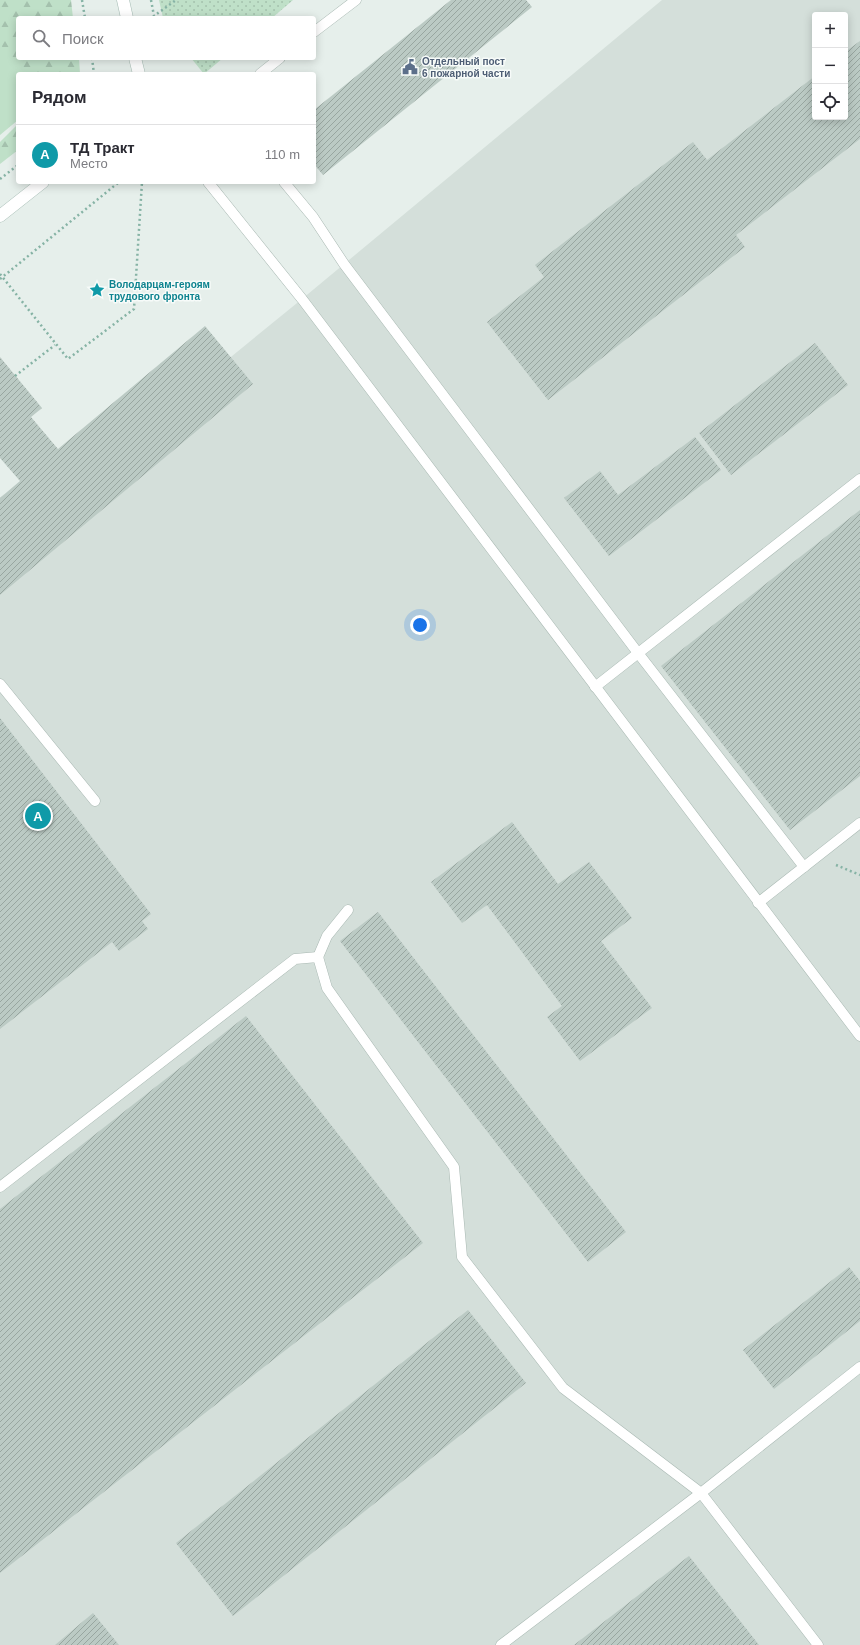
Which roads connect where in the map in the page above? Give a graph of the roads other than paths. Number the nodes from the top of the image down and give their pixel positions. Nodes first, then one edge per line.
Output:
1 (123, 0) edge
2 (356, 0) edge
3 (127, 16) edge
4 (316, 30) edge
5 (136, 60) edge
6 (278, 60) edge
7 (138, 72) edge
8 (262, 72) edge
9 (40, 184) edge
10 (210, 184) edge
11 (286, 184) edge
12 (0, 216) edge
13 (860, 479) edge
14 (638, 653) junction
15 (0, 684) edge
16 (595, 687) junction
17 (95, 801) dead end
18 (860, 823) edge
19 (804, 866) junction
20 (758, 902) junction
21 (348, 910) dead end
22 (318, 957) junction
23 (860, 1036) edge
24 (0, 1187) edge
25 (860, 1367) edge
26 (701, 1493) junction
27 (501, 1645) edge
28 (818, 1645) edge

1 - 3 street
2 - 4 lane
5 - 7 street
6 - 8 lane
9 - 12 street
10 - 16 lane
11 - 14 lane
13 - 14 lane
14 - 16 lane
14 - 19 lane
15 - 17 lane
16 - 20 lane
18 - 19 lane
19 - 20 lane
20 - 23 lane
21 - 22 lane
22 - 24 lane
22 - 26 lane
25 - 26 lane
26 - 27 lane
26 - 28 lane

